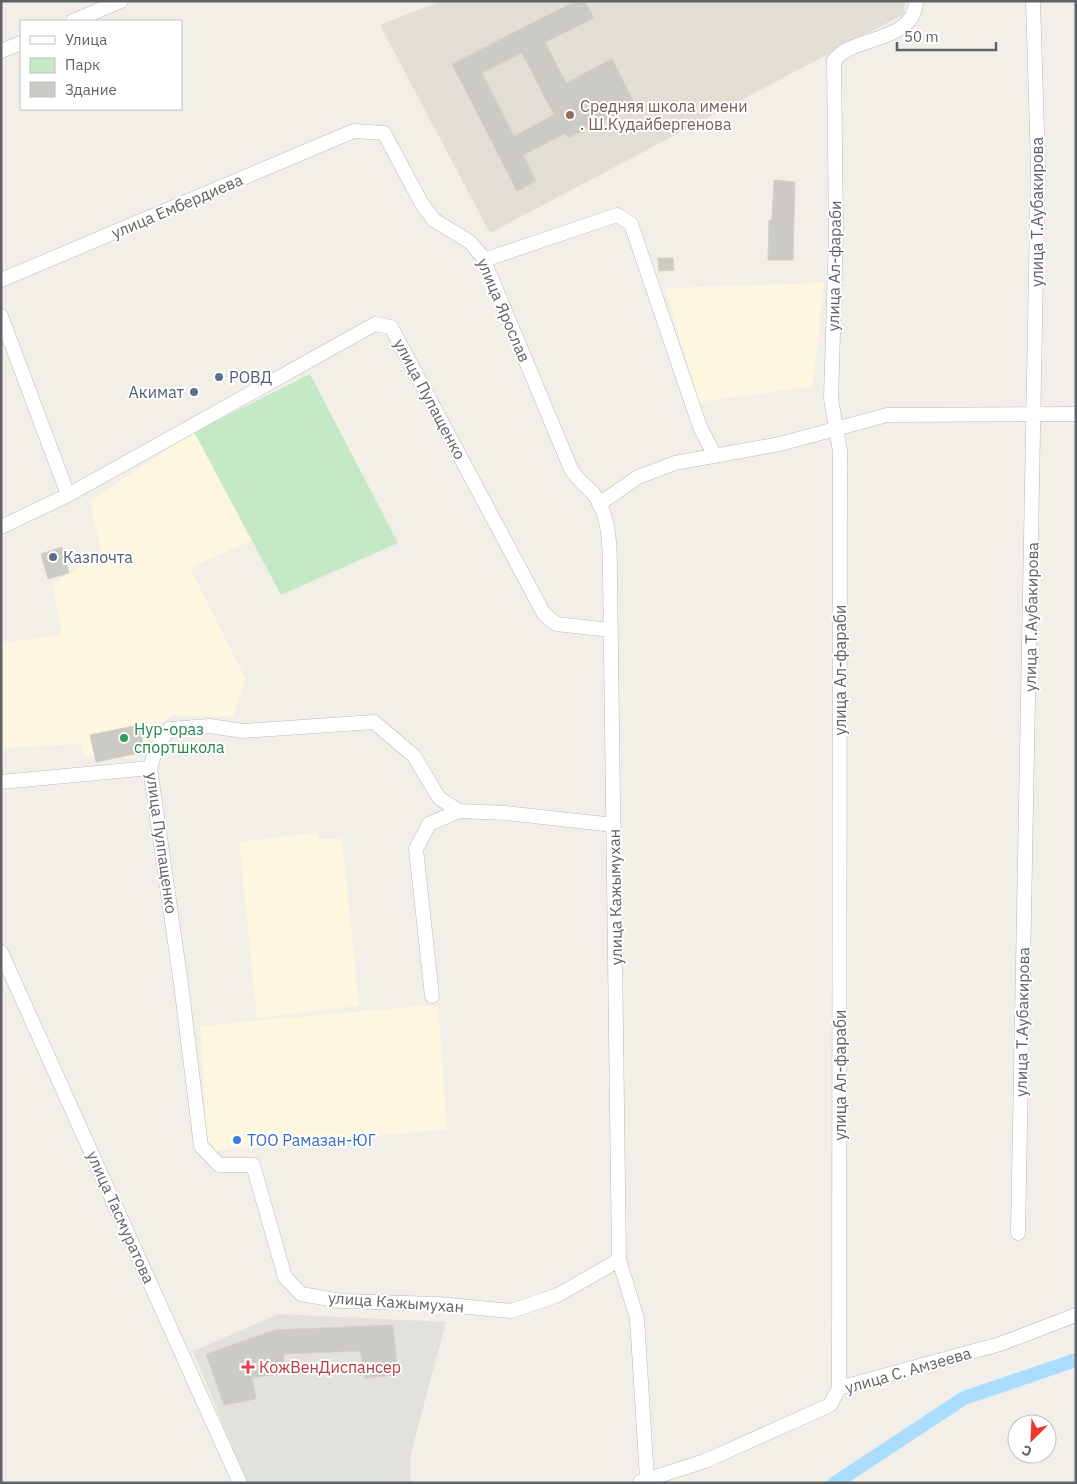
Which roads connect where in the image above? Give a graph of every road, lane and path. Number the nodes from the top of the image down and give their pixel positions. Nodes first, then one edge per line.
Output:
1 (121, 1) edge
2 (916, 1) edge
3 (1033, 1) edge
4 (75, 20) edge
5 (20, 43) edge
6 (1, 51) edge
7 (354, 131) joint
8 (484, 260) junction
9 (1, 280) edge
10 (1, 316) edge
11 (1035, 414) junction
12 (1076, 414) edge
13 (836, 430) junction
14 (715, 456) junction
15 (68, 496) junction
16 (599, 504) junction
17 (1, 527) edge
18 (607, 534) joint
19 (611, 630) junction
20 (150, 768) junction
21 (1, 782) edge
22 (459, 811) junction
23 (614, 825) junction
24 (1, 952) edge
25 (432, 996) dead end
26 (253, 1165) joint
27 (1018, 1233) dead end
28 (619, 1260) junction
29 (1076, 1315) edge
30 (840, 1388) junction
31 (643, 1481) edge
32 (240, 1483) edge

1 - 4 street
2 - 13 street, улица Ал-фараби
3 - 11 street, улица Т.Аубакирова
5 - 6 street
7 - 8 street, улица Ярослав
7 - 9 street, улица Ембердиева
8 - 14 street
8 - 16 street, улица Ярослав
10 - 15 street
11 - 12 street
11 - 13 street
11 - 27 street, улица Т.Аубакирова
13 - 14 street
13 - 30 street, улица Ал-фараби
14 - 16 street
15 - 17 street, улица Пупащенко
15 - 19 street, улица Пупащенко
16 - 18 street, улица Ярослав
18 - 19 street, улица Кажымухан
19 - 23 street, улица Кажымухан
20 - 21 street
20 - 22 street, улица Пулпащенко
20 - 26 street, улица Пулпащенко
22 - 23 street
22 - 25 street
23 - 28 street, улица Кажымухан
24 - 32 street, улица Тасмуратова
26 - 28 street, улица Кажымухан
28 - 31 street, улица Кажымухан
29 - 30 street, улица С. Амзеева
30 - 31 street, улица С. Амзеева

